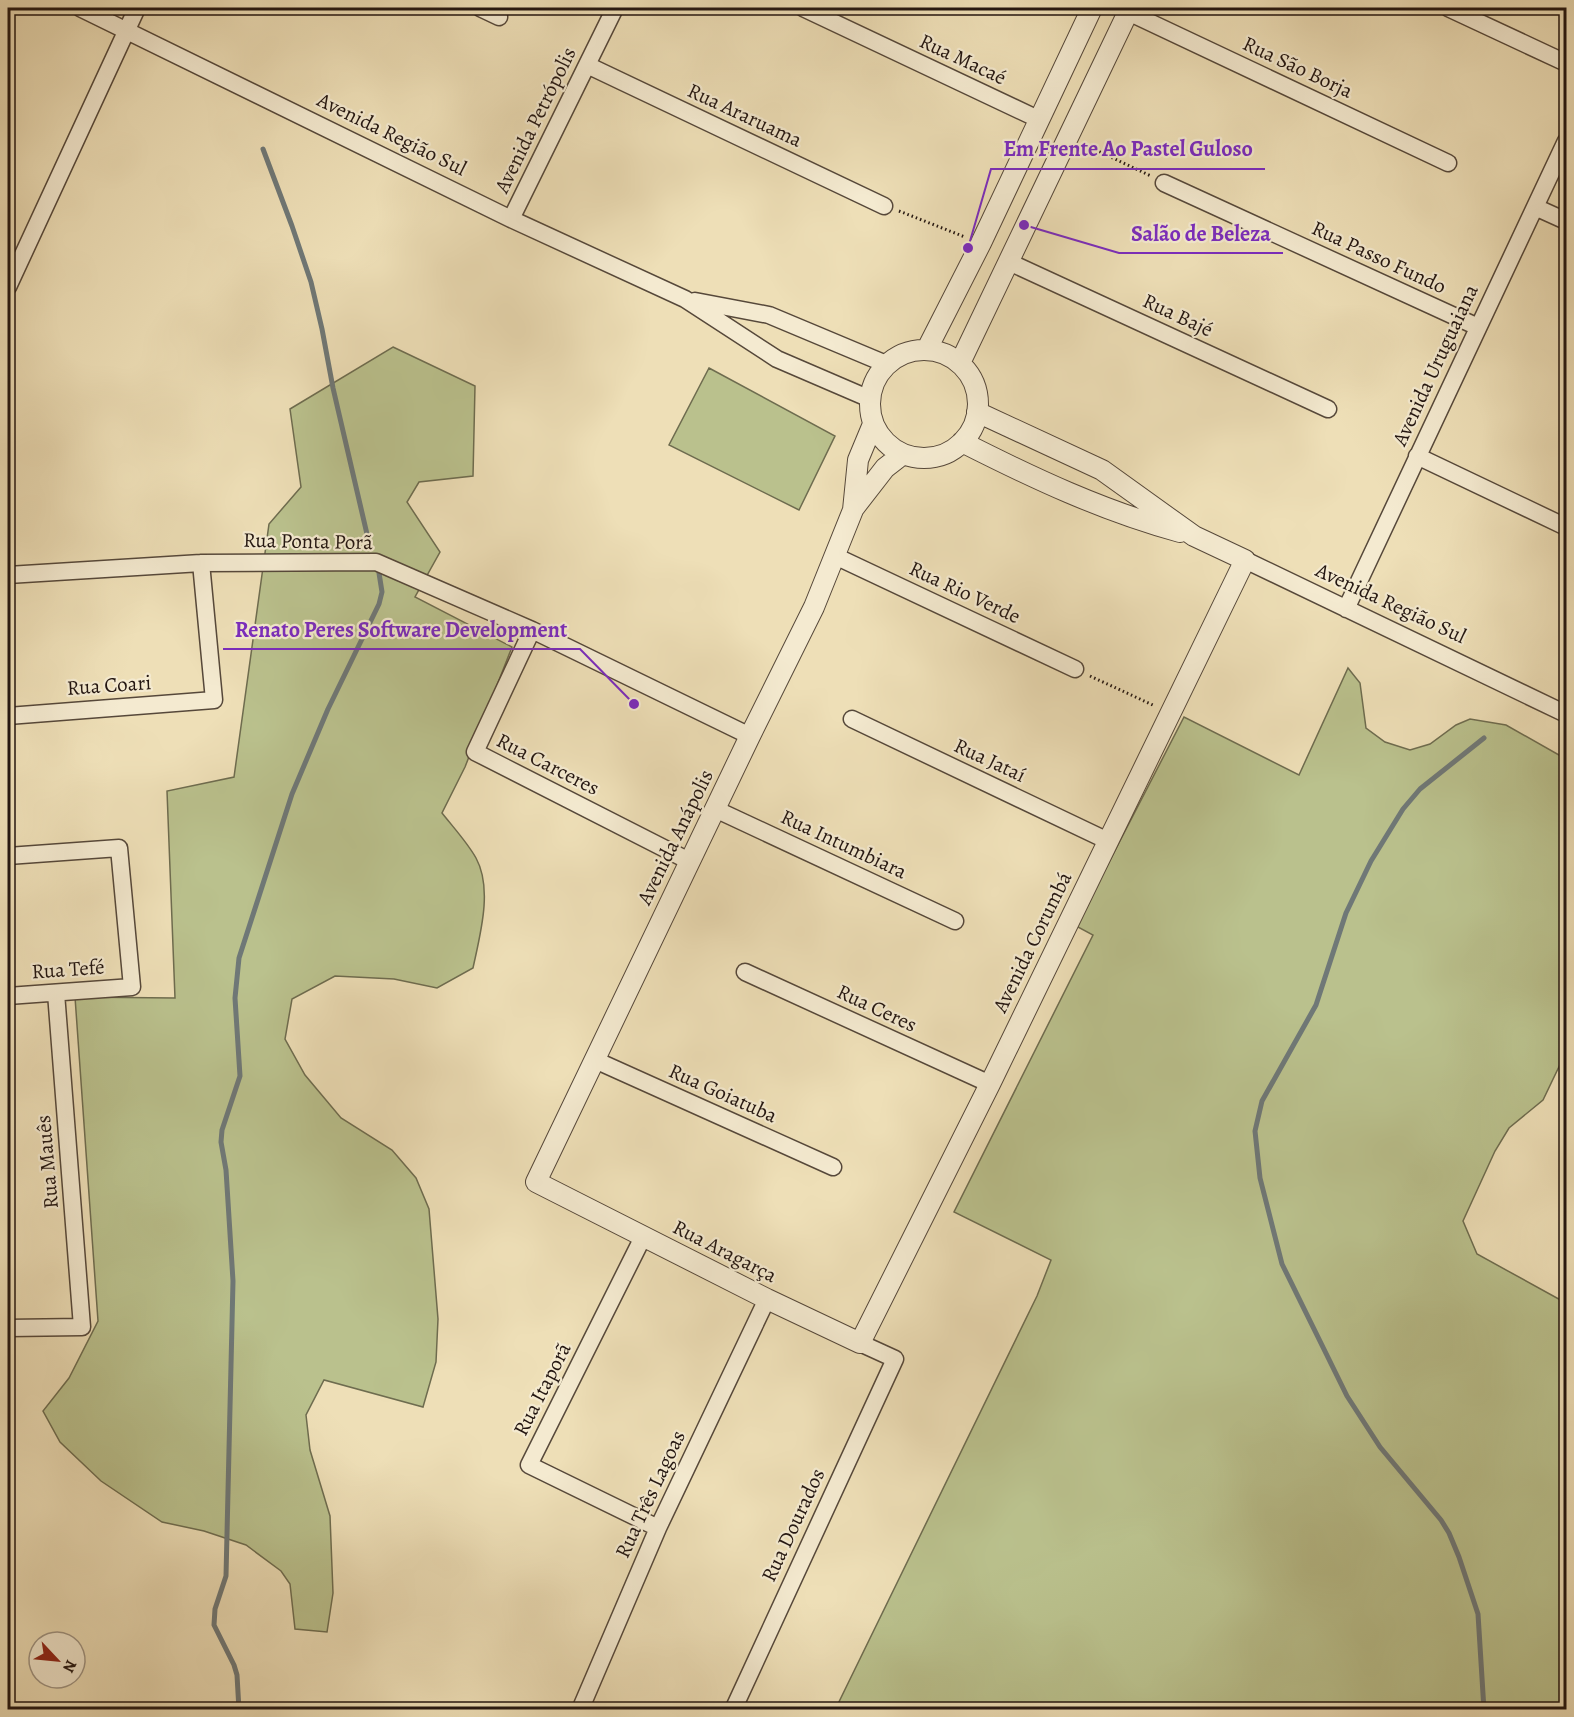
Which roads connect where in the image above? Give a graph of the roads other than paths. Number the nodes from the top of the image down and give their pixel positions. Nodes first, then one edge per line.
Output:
1 (80, 8) edge
2 (137, 8) edge
3 (480, 8) edge
4 (615, 8) edge
5 (802, 8) edge
6 (1092, 8) edge
7 (1448, 8) edge
8 (1129, 10) edge
9 (499, 16) dead end
10 (127, 29) junction
11 (1566, 63) edge
12 (587, 65) junction
13 (1038, 119) junction
14 (1566, 141) edge
15 (1448, 163) dead end
16 (1164, 183) road end
17 (884, 206) road end
18 (1535, 207) junction
19 (511, 219) junction
20 (1566, 221) edge
21 (1009, 262) junction
22 (8, 287) edge
23 (685, 299) junction
24 (1478, 327) junction
25 (927, 349) junction
26 (960, 363) junction
27 (886, 364) junction
28 (870, 399) junction
29 (1328, 409) dead end
30 (977, 412) junction
31 (873, 424) junction
32 (962, 442) junction
33 (903, 454) junction
34 (1417, 456) junction
35 (852, 510) junction
36 (1566, 527) edge
37 (1194, 536) junction
38 (835, 556) junction
39 (1245, 560) junction
40 (201, 563) junction
41 (8, 575) edge
42 (1346, 609) junction
43 (532, 630) junction
44 (1075, 669) road end
45 (1566, 714) edge
46 (8, 716) edge
47 (852, 719) dead end
48 (750, 736) junction
49 (715, 809) junction
50 (1108, 841) junction
51 (8, 856) edge
52 (689, 861) junction
53 (955, 921) dead end
54 (745, 972) dead end
55 (56, 993) junction
56 (8, 996) edge
57 (595, 1060) junction
58 (990, 1084) junction
59 (833, 1167) dead end
60 (536, 1182) joint
61 (643, 1237) junction
62 (767, 1299) junction
63 (8, 1328) edge
64 (860, 1343) junction
65 (895, 1359) joint
66 (658, 1528) junction
67 (580, 1710) edge
68 (733, 1710) edge

1 - 10 street, Avenida Região Sul
2 - 10 street
3 - 9 street
4 - 12 street, Avenida Petrópolis
5 - 13 street, Rua Macaé
6 - 13 street
7 - 11 street
8 - 15 street, Rua São Borja
8 - 21 street
10 - 19 street, Avenida Região Sul
10 - 22 street
12 - 17 street, Rua Araruama
12 - 19 street, Avenida Petrópolis
13 - 25 street
14 - 18 street, Avenida Uruguaiana
16 - 24 street, Rua Passo Fundo
18 - 20 street
18 - 24 street, Avenida Uruguaiana
19 - 23 street, Avenida Região Sul
21 - 26 street
21 - 29 street, Rua Bajé
23 - 27 street, Avenida Região Sul
23 - 28 street, Avenida Região Sul
24 - 34 street, Avenida Uruguaiana
25 - 26 street
25 - 27 street
26 - 30 street
27 - 28 street
28 - 31 street
30 - 32 street
30 - 37 street, Avenida Região Sul
31 - 33 street
31 - 35 street, Avenida Anápolis
32 - 33 street
32 - 37 street, Avenida Região Sul
33 - 35 street, Avenida Anápolis
34 - 36 street
34 - 42 street, Avenida Uruguaiana
35 - 38 street, Avenida Anápolis
37 - 39 street, Avenida Região Sul
38 - 44 street, Rua Rio Verde
38 - 48 street, Avenida Anápolis
39 - 42 street, Avenida Região Sul
39 - 50 street, Avenida Corumbá
40 - 41 street, Rua Ponta Porã
40 - 43 street, Rua Ponta Porã
40 - 46 street, Rua Coari
42 - 45 street, Avenida Região Sul
43 - 48 street, Rua Ponta Porã
43 - 52 street, Rua Carceres
47 - 50 street, Rua Jataí
48 - 49 street, Avenida Anápolis
49 - 52 street, Avenida Anápolis
49 - 53 street, Rua Intumbiara
50 - 58 street, Avenida Corumbá
51 - 55 street, Rua Tefé
52 - 57 street, Avenida Anápolis
54 - 58 street, Rua Ceres
55 - 56 street, Rua Tefé
55 - 63 street, Rua Mauês
57 - 59 street, Rua Goiatuba
57 - 60 street, Avenida Anápolis
58 - 64 street, Avenida Corumbá
60 - 61 street, Rua Aragarça
61 - 62 street, Rua Aragarça
61 - 66 street, Rua Itaporã
62 - 64 street, Rua Aragarça
62 - 66 street, Rua Três Lagoas
64 - 65 street, Rua Aragarça
65 - 68 street, Rua Dourados
66 - 67 street, Rua Três Lagoas

